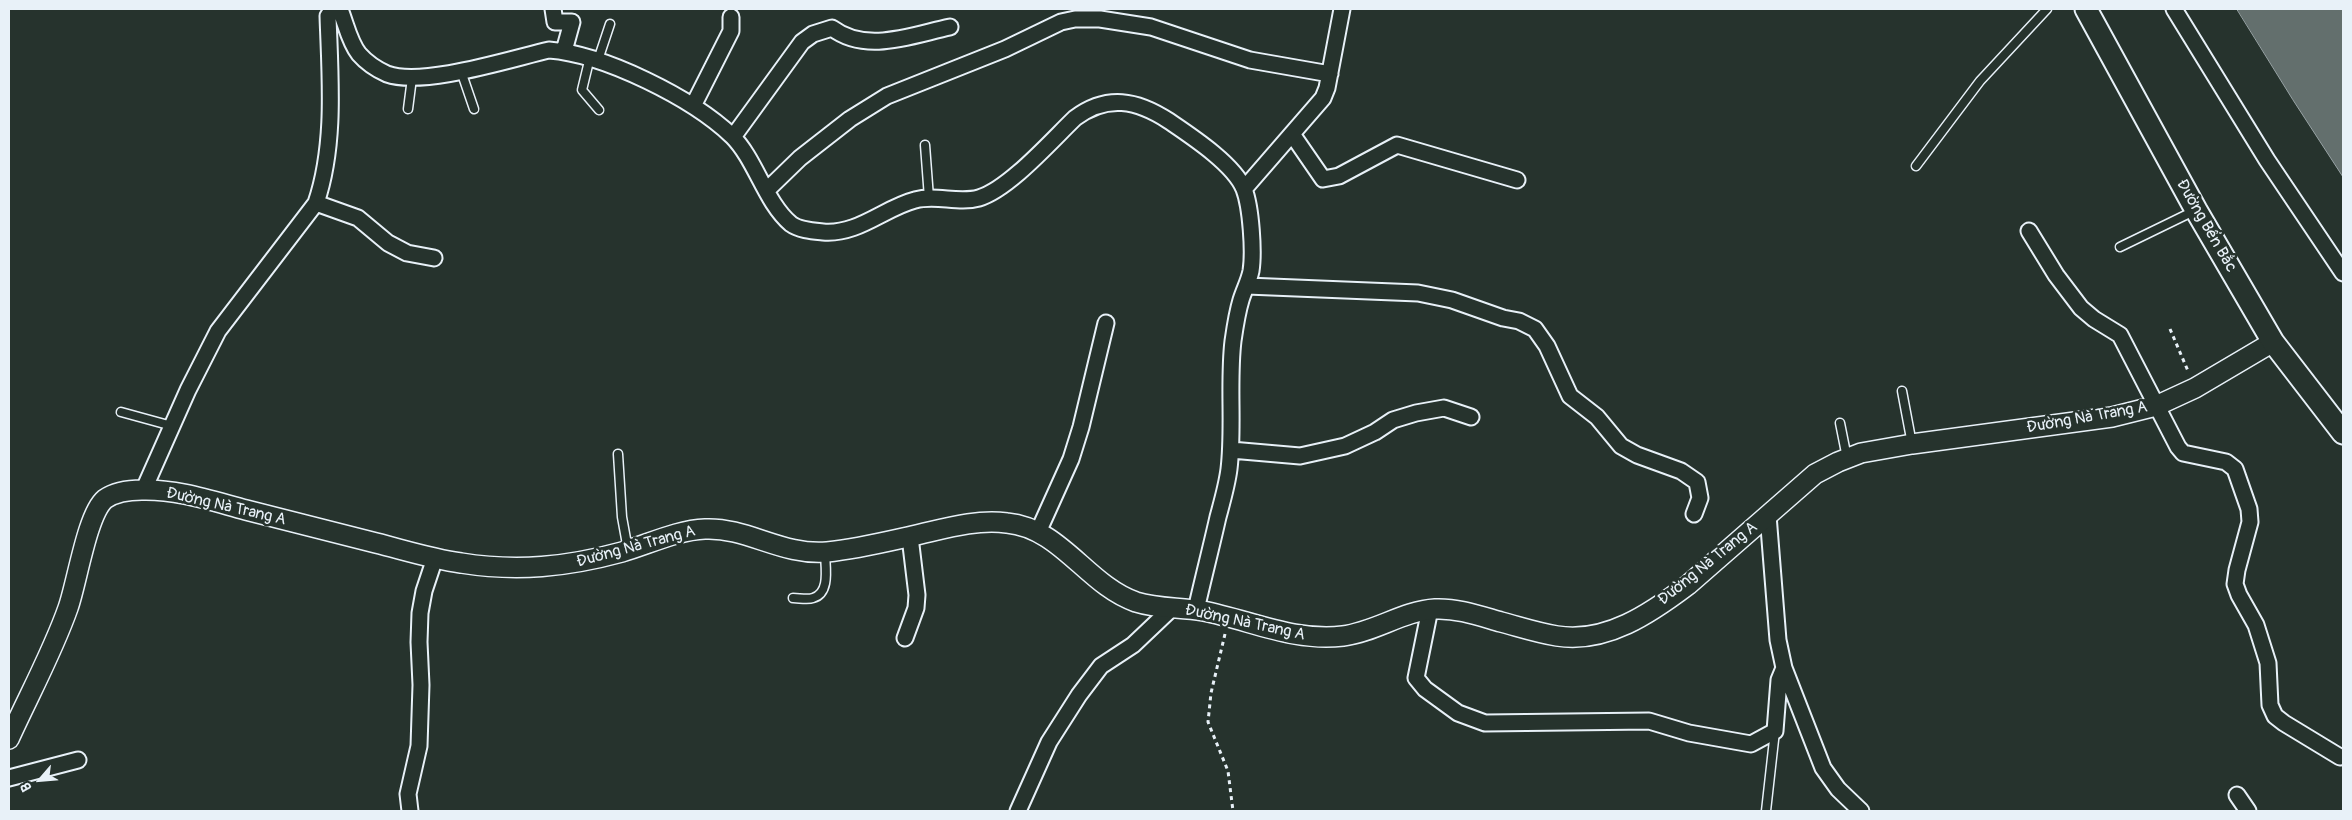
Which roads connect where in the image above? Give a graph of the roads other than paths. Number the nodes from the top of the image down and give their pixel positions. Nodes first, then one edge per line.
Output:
1 (553, 9) edge
2 (1342, 9) edge
3 (2048, 9) edge
4 (2086, 9) edge
5 (2174, 9) edge
6 (1073, 14) edge
7 (731, 18) dead end
8 (610, 24) dead end
9 (950, 27) dead end
10 (564, 51) junction
11 (594, 58) junction
12 (461, 71) junction
13 (1330, 74) junction
14 (412, 78) junction
15 (693, 106) junction
16 (408, 109) dead end
17 (474, 109) dead end
18 (599, 110) dead end
19 (1292, 134) junction
20 (733, 137) junction
21 (925, 145) dead end
22 (1916, 166) dead end
23 (1517, 180) dead end
24 (1244, 189) junction
25 (767, 190) junction
26 (929, 198) junction
27 (316, 203) junction
28 (2196, 210) junction
29 (2029, 231) dead end
30 (2120, 247) dead end
31 (434, 258) dead end
32 (2343, 273) edge
33 (1247, 286) junction
34 (1106, 324) dead end
35 (2274, 342) junction
36 (1902, 391) dead end
37 (2156, 406) junction
38 (121, 412) dead end
39 (1471, 417) dead end
40 (1840, 423) dead end
41 (172, 426) junction
42 (2343, 433) edge
43 (1912, 444) junction
44 (1231, 450) junction
45 (618, 454) dead end
46 (1847, 458) junction
47 (144, 489) junction
48 (1694, 514) dead end
49 (1768, 515) junction
50 (1038, 530) junction
51 (910, 537) junction
52 (628, 550) junction
53 (825, 552) junction
54 (435, 558) junction
55 (794, 598) dead end
56 (1172, 608) junction
57 (1430, 609) junction
58 (1196, 610) junction
59 (905, 638) dead end
60 (1784, 668) junction
61 (1775, 731) junction
62 (9, 739) edge
63 (2340, 758) dead end
64 (78, 760) dead end
65 (9, 778) edge
66 (2237, 796) dead end
67 (410, 811) edge
68 (1018, 811) edge
69 (1766, 811) edge
70 (1861, 811) edge
71 (2248, 811) edge

1 - 10 street
2 - 13 street
3 - 22 lane
4 - 28 main road, Đường Bến Bắc
5 - 32 street
6 - 13 street
6 - 25 street
7 - 15 street
8 - 11 lane
9 - 20 street
10 - 11 street
10 - 12 street
11 - 15 street
11 - 18 lane
12 - 14 street
12 - 17 lane
13 - 19 street
14 - 16 lane
14 - 27 street
15 - 20 street
19 - 23 street
19 - 24 street
20 - 25 street
21 - 26 lane
24 - 26 street
24 - 33 street
25 - 26 street
27 - 31 street
27 - 41 street
28 - 30 lane
28 - 35 main road, Đường Bến Bắc
29 - 37 street
33 - 44 street
33 - 48 street
34 - 50 street
35 - 37 street, Đường Nà Trang A
35 - 42 main road, Đường Bến Bắc
36 - 43 lane
37 - 43 street, Đường Nà Trang A
37 - 63 street
38 - 41 lane
39 - 44 street
40 - 46 lane
41 - 47 street
43 - 46 street, Đường Nà Trang A
44 - 58 street
45 - 52 lane
46 - 49 street, Đường Nà Trang A
47 - 54 street, Đường Nà Trang A
47 - 62 street, Đường Nà Trang A
49 - 57 street, Đường Nà Trang A
49 - 60 street
50 - 51 street, Đường Nà Trang A
50 - 56 street, Đường Nà Trang A
51 - 53 street, Đường Nà Trang A
51 - 59 street
52 - 53 street, Đường Nà Trang A
52 - 54 street, Đường Nà Trang A
53 - 55 lane
54 - 67 street
56 - 58 street, Đường Nà Trang A
56 - 68 street
57 - 58 street, Đường Nà Trang A
57 - 61 street
60 - 61 street
60 - 70 street
61 - 69 lane
64 - 65 street
66 - 71 street

